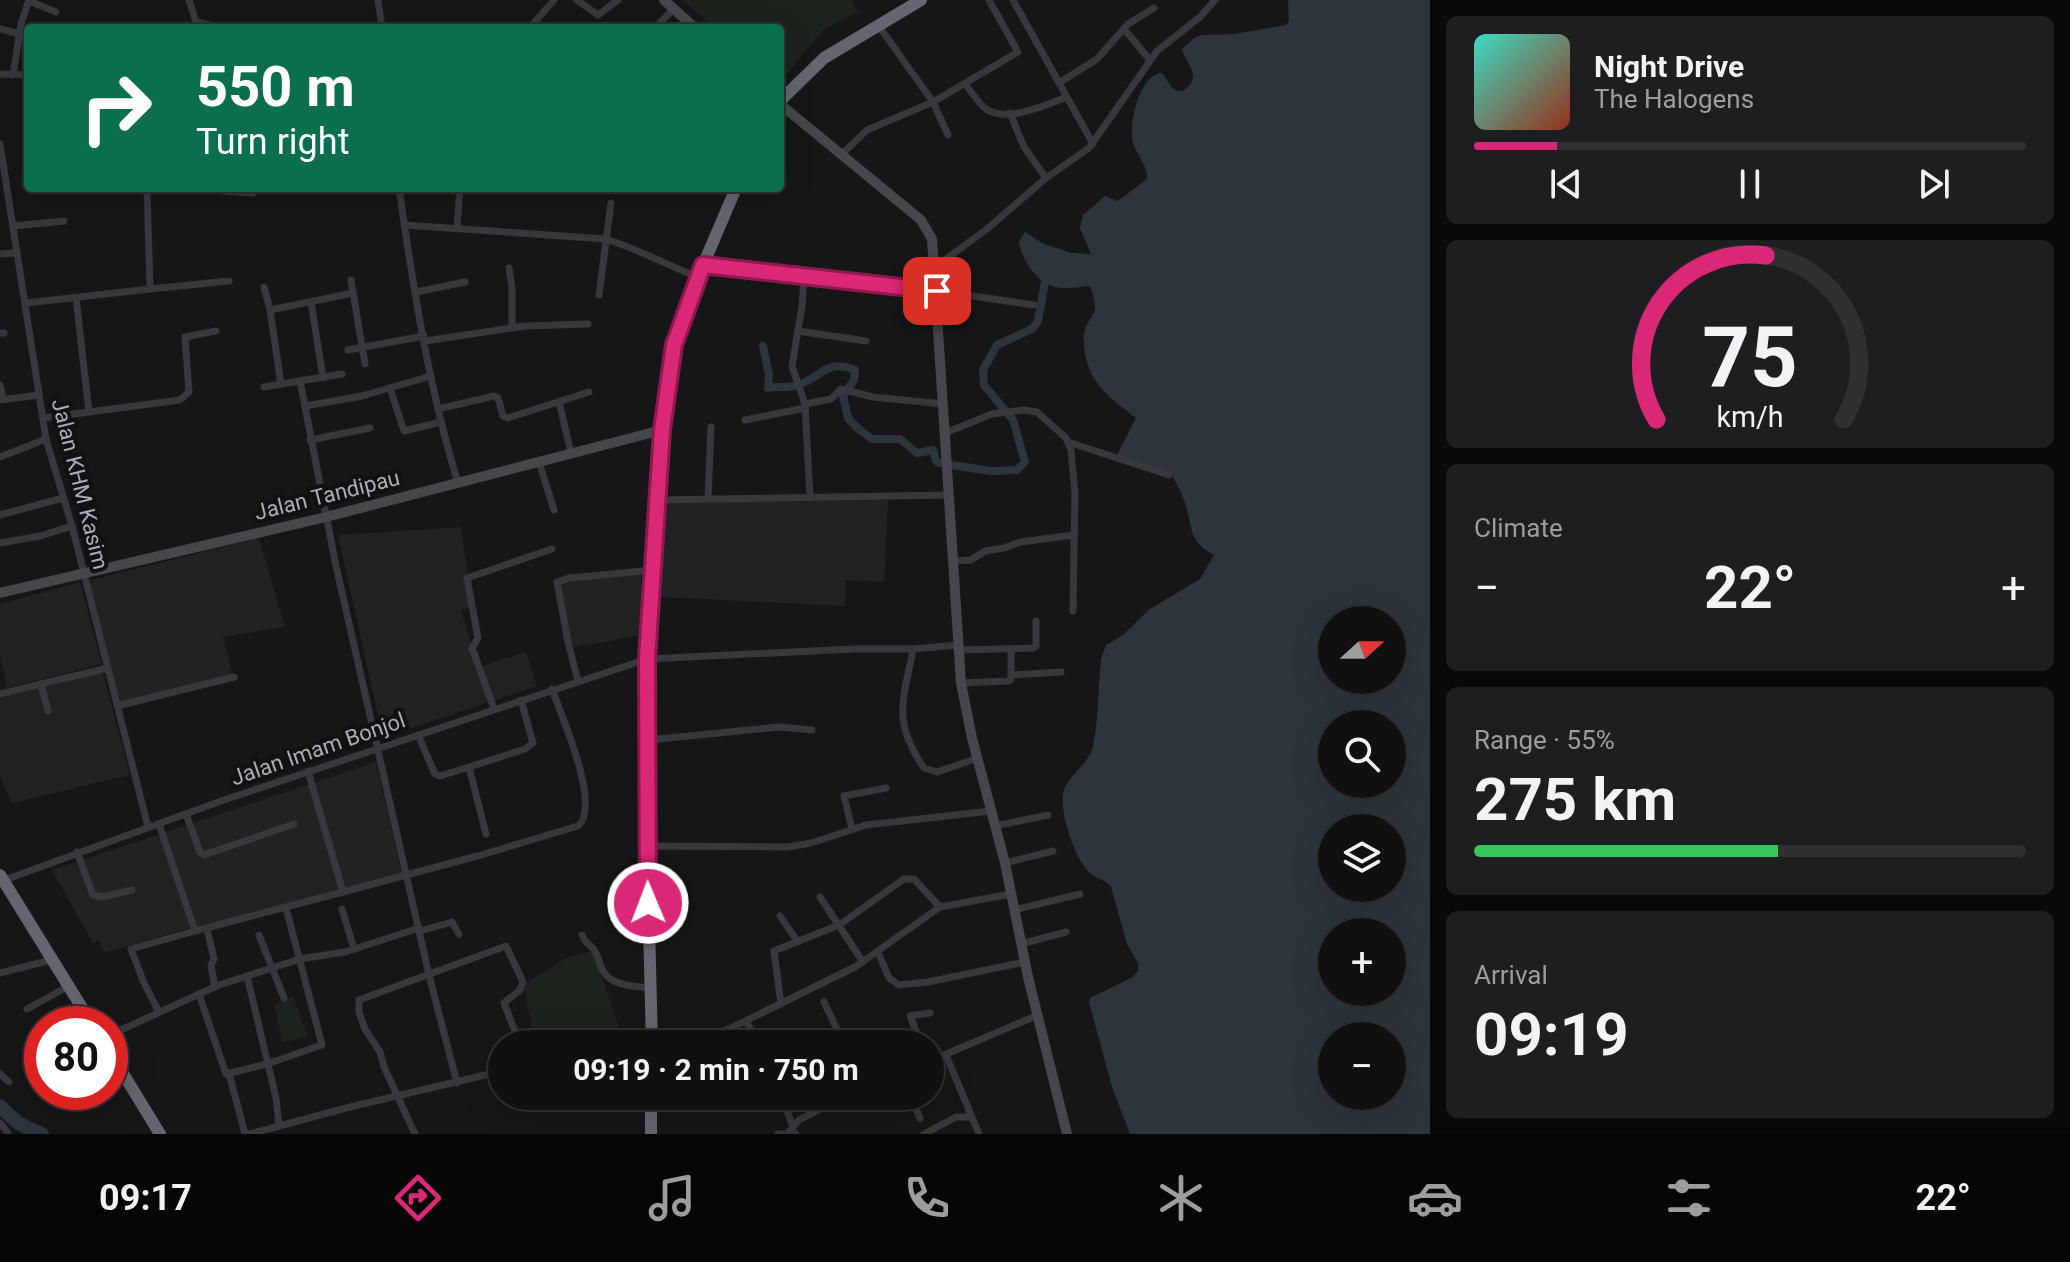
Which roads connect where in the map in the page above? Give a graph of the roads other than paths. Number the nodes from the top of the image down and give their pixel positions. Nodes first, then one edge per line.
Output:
1 (189, 0) edge
2 (378, 0) edge
3 (554, 0) edge
4 (577, 0) edge
5 (618, 0) edge
6 (664, 0) edge
7 (921, 0) edge
8 (989, 0) edge
9 (1013, 0) edge
10 (1215, 0) edge
11 (29, 1) edge
12 (1154, 8) dead end
13 (674, 9) junction
14 (56, 12) dead end
15 (534, 23) dead end
16 (205, 24) edge
17 (381, 24) edge
18 (658, 24) edge
19 (691, 24) edge
20 (878, 25) junction
21 (0, 29) edge
22 (1124, 29) junction
23 (20, 34) junction
24 (1150, 60) junction
25 (0, 74) edge
26 (13, 75) junction
27 (24, 75) edge
28 (1059, 83) junction
29 (965, 84) junction
30 (1067, 97) junction
31 (784, 98) edge
32 (933, 102) junction
33 (784, 105) edge
34 (1010, 113) junction
35 (948, 135) dead end
36 (0, 144) edge
37 (1093, 144) junction
38 (842, 154) junction
39 (1046, 178) junction
40 (147, 192) edge
41 (238, 192) edge
42 (400, 192) edge
43 (460, 192) edge
44 (734, 192) edge
45 (253, 193) dead end
46 (611, 203) dead end
47 (64, 221) dead end
48 (404, 225) junction
49 (13, 226) junction
50 (457, 228) junction
51 (606, 239) junction
52 (17, 253) junction
53 (0, 254) edge
54 (935, 267) junction
55 (509, 268) dead end
56 (701, 271) junction
57 (804, 277) junction
58 (351, 280) dead end
59 (229, 281) dead end
60 (465, 282) dead end
61 (264, 287) dead end
62 (150, 289) junction
63 (937, 291) junction
64 (416, 292) junction
65 (353, 293) junction
66 (599, 295) dead end
67 (76, 298) junction
68 (311, 302) junction
69 (26, 303) junction
70 (1034, 305) dead end
71 (270, 310) junction
72 (588, 324) dead end
73 (512, 328) junction
74 (216, 331) dead end
75 (798, 331) junction
76 (424, 338) junction
77 (866, 341) dead end
78 (362, 347) junction
79 (348, 350) dead end
80 (365, 364) dead end
81 (342, 374) dead end
82 (431, 376) junction
83 (323, 378) junction
84 (300, 381) junction
85 (281, 384) junction
86 (0, 385) edge
87 (264, 387) dead end
88 (390, 388) junction
89 (589, 392) dead end
90 (39, 395) junction
91 (1, 400) edge
92 (559, 402) junction
93 (943, 404) junction
94 (305, 406) junction
95 (805, 406) junction
96 (438, 409) junction
97 (89, 412) junction
98 (43, 418) junction
99 (745, 420) dead end
100 (441, 422) junction
101 (711, 427) dead end
102 (370, 428) dead end
103 (662, 430) junction
104 (945, 433) junction
105 (46, 439) junction
106 (310, 440) junction
107 (1068, 442) junction
108 (571, 453) junction
109 (0, 457) edge
110 (539, 462) junction
111 (1169, 475) dead end
112 (458, 483) junction
113 (949, 495) junction
114 (63, 498) junction
115 (810, 498) junction
116 (708, 499) junction
117 (656, 500) junction
118 (554, 510) dead end
119 (0, 515) edge
120 (326, 517) junction
121 (72, 526) junction
122 (1074, 535) junction
123 (0, 543) edge
124 (552, 549) dead end
125 (953, 561) junction
126 (653, 570) junction
127 (84, 575) junction
128 (0, 593) edge
129 (1073, 611) dead end
130 (1036, 621) dead end
131 (958, 648) junction
132 (913, 649) junction
133 (1011, 650) junction
134 (647, 659) junction
135 (108, 668) junction
136 (1061, 672) dead end
137 (1011, 675) junction
138 (234, 677) dead end
139 (578, 681) junction
140 (961, 683) junction
141 (41, 684) junction
142 (552, 689) junction
143 (0, 694) edge
144 (521, 700) junction
145 (117, 706) junction
146 (494, 709) junction
147 (48, 711) dead end
148 (812, 730) dead end
149 (418, 735) junction
150 (648, 740) junction
151 (377, 748) junction
152 (978, 758) junction
153 (469, 767) junction
154 (308, 771) junction
155 (886, 788) dead end
156 (991, 811) junction
157 (186, 814) junction
158 (1048, 815) dead end
159 (159, 824) junction
160 (294, 824) dead end
161 (995, 826) junction
162 (148, 827) junction
163 (852, 829) junction
164 (486, 834) dead end
165 (647, 846) junction
166 (1053, 851) dead end
167 (77, 852) junction
168 (1005, 863) junction
169 (406, 875) junction
170 (1, 879) edge
171 (132, 890) dead end
172 (343, 892) junction
173 (1011, 894) junction
174 (1080, 894) dead end
175 (820, 897) dead end
176 (940, 907) junction
177 (286, 908) junction
178 (342, 909) dead end
179 (1014, 910) junction
180 (780, 916) dead end
181 (839, 925) junction
182 (207, 929) junction
183 (419, 930) junction
184 (195, 931) junction
185 (1066, 932) dead end
186 (459, 934) dead end
187 (259, 935) dead end
188 (582, 935) dead end
189 (798, 942) junction
190 (1021, 944) junction
191 (354, 949) junction
192 (878, 952) junction
193 (300, 959) junction
194 (51, 960) junction
195 (863, 962) junction
196 (1025, 962) junction
197 (271, 968) junction
198 (0, 973) edge
199 (429, 975) junction
200 (247, 976) junction
201 (67, 987) junction
202 (215, 987) junction
203 (650, 988) junction
204 (199, 994) junction
205 (284, 998) dead end
206 (824, 1002) dead end
207 (781, 1004) junction
208 (32, 1006) edge
209 (80, 1006) edge
210 (159, 1012) junction
211 (930, 1013) dead end
212 (1038, 1015) junction
213 (746, 1021) junction
214 (128, 1027) edge
215 (515, 1030) edge
216 (652, 1030) edge
217 (722, 1030) edge
218 (751, 1030) edge
219 (837, 1030) edge
220 (916, 1030) edge
221 (946, 1055) joint
222 (267, 1064) junction
223 (229, 1073) junction
224 (0, 1074) edge
225 (488, 1075) edge
226 (9, 1082) dead end
227 (128, 1082) edge
228 (457, 1083) junction
229 (399, 1096) junction
230 (651, 1110) edge
231 (786, 1110) edge
232 (824, 1110) edge
233 (916, 1110) edge
234 (971, 1117) junction
235 (920, 1118) dead end
236 (0, 1123) edge
237 (279, 1126) junction
238 (792, 1131) edge
239 (0, 1132) edge
240 (9, 1134) edge
241 (160, 1134) edge
242 (247, 1134) edge
243 (415, 1134) edge
244 (651, 1134) edge
245 (778, 1134) edge
246 (924, 1134) edge
247 (979, 1134) edge
248 (1067, 1134) edge

1 - 16 street
2 - 17 street
3 - 15 street
4 - 5 street
6 - 13 street
7 - 20 highway
8 - 29 street
9 - 28 street
10 - 24 street
11 - 14 street
11 - 23 street
12 - 22 street
13 - 18 street
13 - 19 street
20 - 31 highway
20 - 32 street
21 - 23 street
22 - 24 street
22 - 28 street
23 - 26 street
24 - 37 street
25 - 26 street
26 - 27 street
28 - 30 street
29 - 32 street
29 - 34 street
30 - 34 street
30 - 37 street
32 - 35 street
32 - 38 street
33 - 38 street
34 - 39 street
36 - 49 street, Jalan KHM Kasim
37 - 39 street
38 - 54 street
39 - 54 street
40 - 62 street
41 - 45 street
42 - 48 street
43 - 50 street
44 - 56 highway
46 - 51 street
47 - 49 street
48 - 50 street
48 - 64 street
49 - 52 street, Jalan KHM Kasim
50 - 51 street
51 - 56 street
51 - 66 street
52 - 53 street
52 - 69 street, Jalan KHM Kasim
54 - 63 street
55 - 73 street
56 - 57 street
56 - 103 highway
57 - 63 street
57 - 75 street
58 - 65 street
59 - 62 street
60 - 64 street
61 - 71 street
62 - 67 street
63 - 70 street
63 - 93 street
64 - 76 street
65 - 68 street
65 - 78 street
67 - 69 street
67 - 97 street
68 - 71 street
68 - 83 street
69 - 90 street, Jalan KHM Kasim
71 - 85 street
72 - 73 street
73 - 76 street
74 - 97 street
75 - 77 street
75 - 95 street
76 - 78 street
76 - 82 street
78 - 79 street
78 - 80 street
81 - 83 street
82 - 88 street
82 - 96 street
83 - 84 street
84 - 85 street
84 - 94 street
85 - 87 street
86 - 91 street
88 - 94 street
88 - 100 street
89 - 92 street
90 - 91 street
90 - 98 street, Jalan KHM Kasim
92 - 96 street
92 - 108 street
93 - 95 street
93 - 104 street
94 - 106 street
95 - 99 street
95 - 115 street
96 - 100 street
97 - 98 street
98 - 105 street, Jalan KHM Kasim
100 - 112 street
101 - 116 street
102 - 106 street
103 - 108 street, Jalan Tandipau
103 - 117 highway
104 - 107 street
104 - 113 street
105 - 109 street
105 - 114 street, Jalan KHM Kasim
106 - 120 street
107 - 111 street
107 - 122 street
108 - 110 street, Jalan Tandipau
110 - 112 street, Jalan Tandipau
110 - 118 street
112 - 120 street, Jalan Tandipau
113 - 115 street
113 - 125 street
114 - 119 street
114 - 121 street, Jalan KHM Kasim
115 - 116 street
116 - 117 street
117 - 126 highway
120 - 127 street, Jalan Tandipau
120 - 151 street
121 - 123 street
121 - 127 street, Jalan KHM Kasim
122 - 125 street
122 - 129 street
124 - 146 street
125 - 131 street
126 - 134 highway
126 - 139 street
127 - 128 street, Jalan Tandipau
127 - 135 street, Jalan KHM Kasim
130 - 133 street
131 - 132 street, Jalan Imam Bonjol
131 - 133 street, Jalan Imam Bonjol
131 - 140 street
132 - 134 street, Jalan Imam Bonjol
132 - 152 street
133 - 137 street
134 - 139 street, Jalan Imam Bonjol
134 - 150 highway
135 - 141 street
135 - 145 street, Jalan KHM Kasim
136 - 137 street
137 - 140 street
138 - 145 street
139 - 142 street, Jalan Imam Bonjol
140 - 152 street
141 - 143 street
141 - 147 street
142 - 144 street, Jalan Imam Bonjol
142 - 169 street
144 - 146 street, Jalan Imam Bonjol
144 - 153 street
145 - 162 street, Jalan KHM Kasim
146 - 149 street, Jalan Imam Bonjol
148 - 150 street
149 - 151 street, Jalan Imam Bonjol
149 - 153 street
150 - 165 highway
151 - 154 street, Jalan Imam Bonjol
151 - 169 street
152 - 156 street
153 - 164 street
154 - 157 street, Jalan Imam Bonjol
154 - 172 street
155 - 163 street
156 - 161 street
156 - 163 street
157 - 159 street, Jalan Imam Bonjol
157 - 160 street
158 - 161 street
159 - 162 street, Jalan Imam Bonjol
159 - 184 street
161 - 168 street
162 - 167 street, Jalan Imam Bonjol
163 - 165 street
165 - 203 highway
166 - 168 street
167 - 170 street, Jalan Imam Bonjol
167 - 171 street
168 - 173 street
169 - 172 street
169 - 183 street
170 - 194 highway
172 - 177 street
173 - 176 street
173 - 179 street
174 - 179 street
175 - 181 street
176 - 181 street
176 - 192 street
177 - 182 street
177 - 193 street
178 - 191 street
179 - 190 street
180 - 189 street
181 - 189 street
181 - 195 street
182 - 184 street
182 - 202 street
183 - 186 street
183 - 191 street
183 - 199 street
184 - 210 street
185 - 190 street
187 - 197 street
188 - 203 street
189 - 207 street
190 - 196 street
191 - 193 street
192 - 195 street
192 - 196 street
193 - 197 street
193 - 222 street
194 - 198 street
194 - 201 highway
195 - 207 street
196 - 212 street
197 - 200 street
197 - 205 street
199 - 215 street
199 - 228 street
199 - 229 street
200 - 202 street
200 - 222 street
201 - 208 street
201 - 209 highway
202 - 204 street
203 - 216 highway
204 - 210 street
204 - 223 street
206 - 219 street
207 - 213 street
210 - 214 street
211 - 220 street
212 - 221 street
212 - 248 street
213 - 217 street
213 - 218 street
221 - 234 street
222 - 223 street
222 - 237 street
223 - 242 street
224 - 226 street
225 - 228 street
227 - 241 highway
228 - 229 street
229 - 237 street
229 - 243 street
230 - 244 highway
231 - 238 street
232 - 238 street
233 - 235 street
234 - 246 street
234 - 247 street
236 - 240 street
237 - 242 street
238 - 245 street
239 - 240 street

